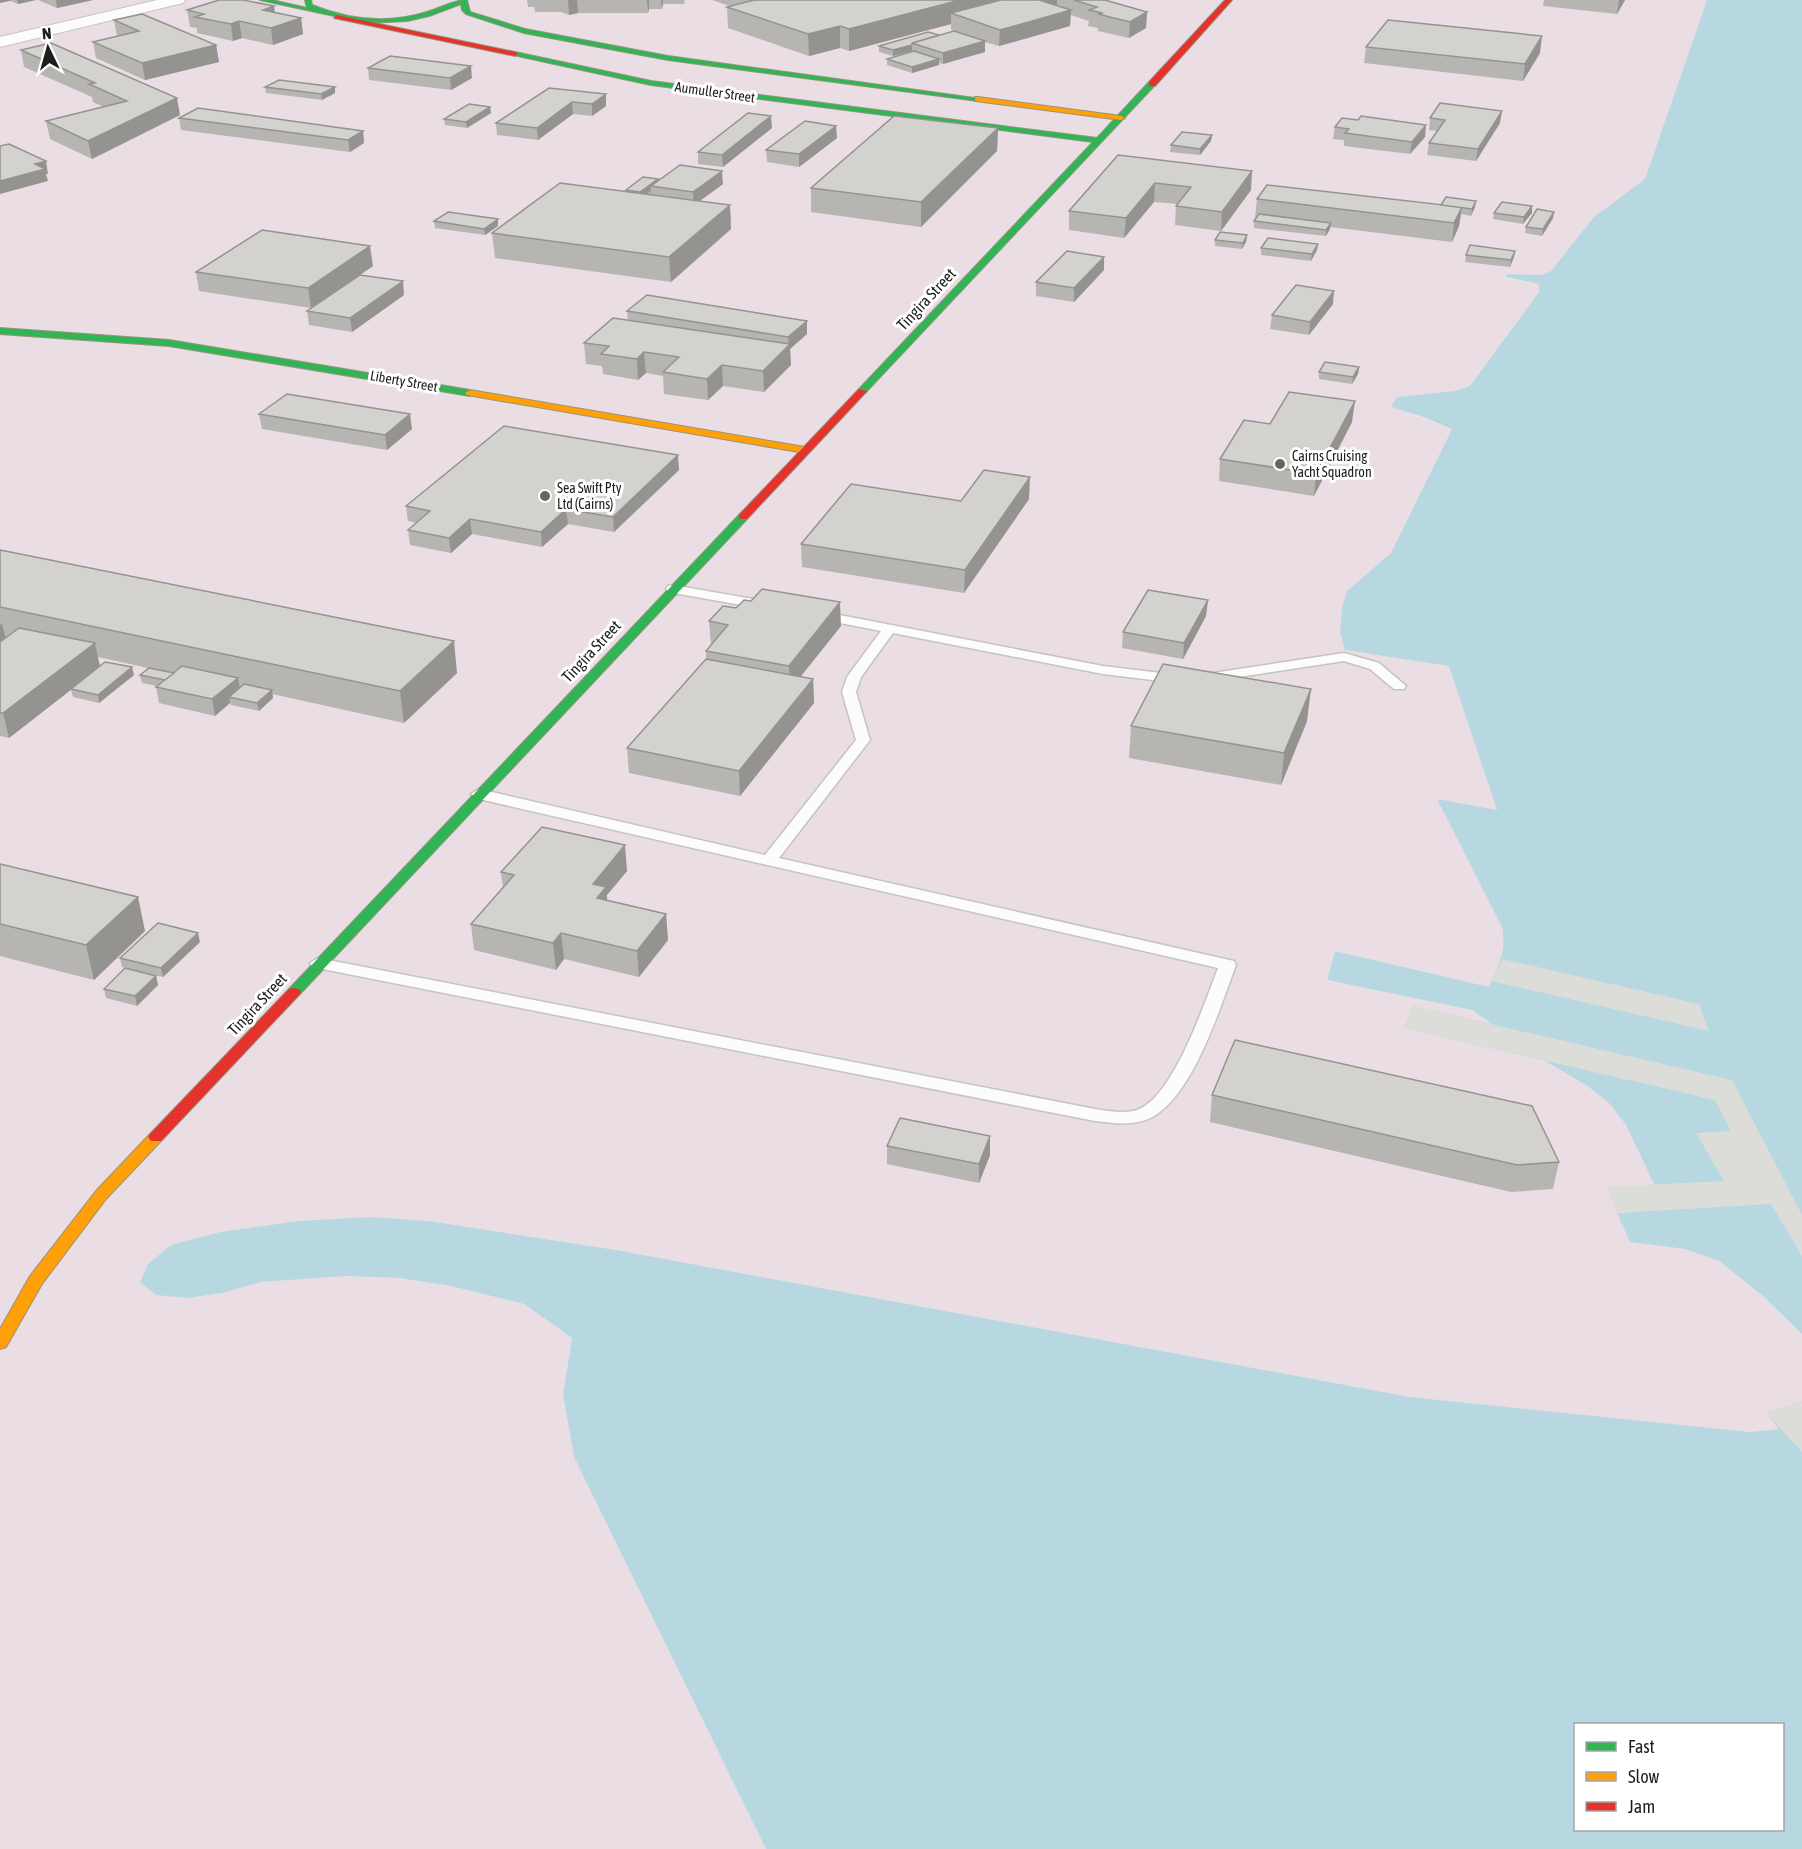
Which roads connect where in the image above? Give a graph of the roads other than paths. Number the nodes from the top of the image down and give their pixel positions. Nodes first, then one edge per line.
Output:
1 (177, 0) edge
2 (263, 0) edge
3 (308, 0) edge
4 (464, 0) edge
5 (1229, 0) edge
6 (318, 12) junction
7 (336, 17) junction
8 (0, 42) edge
9 (1121, 118) junction
10 (1098, 140) junction
11 (0, 331) edge
12 (805, 450) junction
13 (673, 589) junction
14 (776, 607) edge
15 (810, 614) edge
16 (890, 628) junction
17 (1399, 686) dead end
18 (479, 794) junction
19 (769, 860) junction
20 (318, 963) junction
21 (0, 1343) edge

1 - 8 street
2 - 6 street
3 - 6 street
4 - 7 street
4 - 9 street, Aumuller Street
5 - 9 street, Tingira Street
6 - 7 street
7 - 10 street, Aumuller Street
9 - 10 street, Tingira Street
10 - 12 street, Tingira Street
11 - 12 street, Liberty Street
12 - 13 street, Tingira Street
13 - 14 lane
13 - 18 street, Tingira Street
15 - 16 lane
16 - 17 lane
16 - 19 lane
18 - 19 lane
18 - 20 street, Tingira Street
19 - 20 lane
20 - 21 street, Tingira Street

